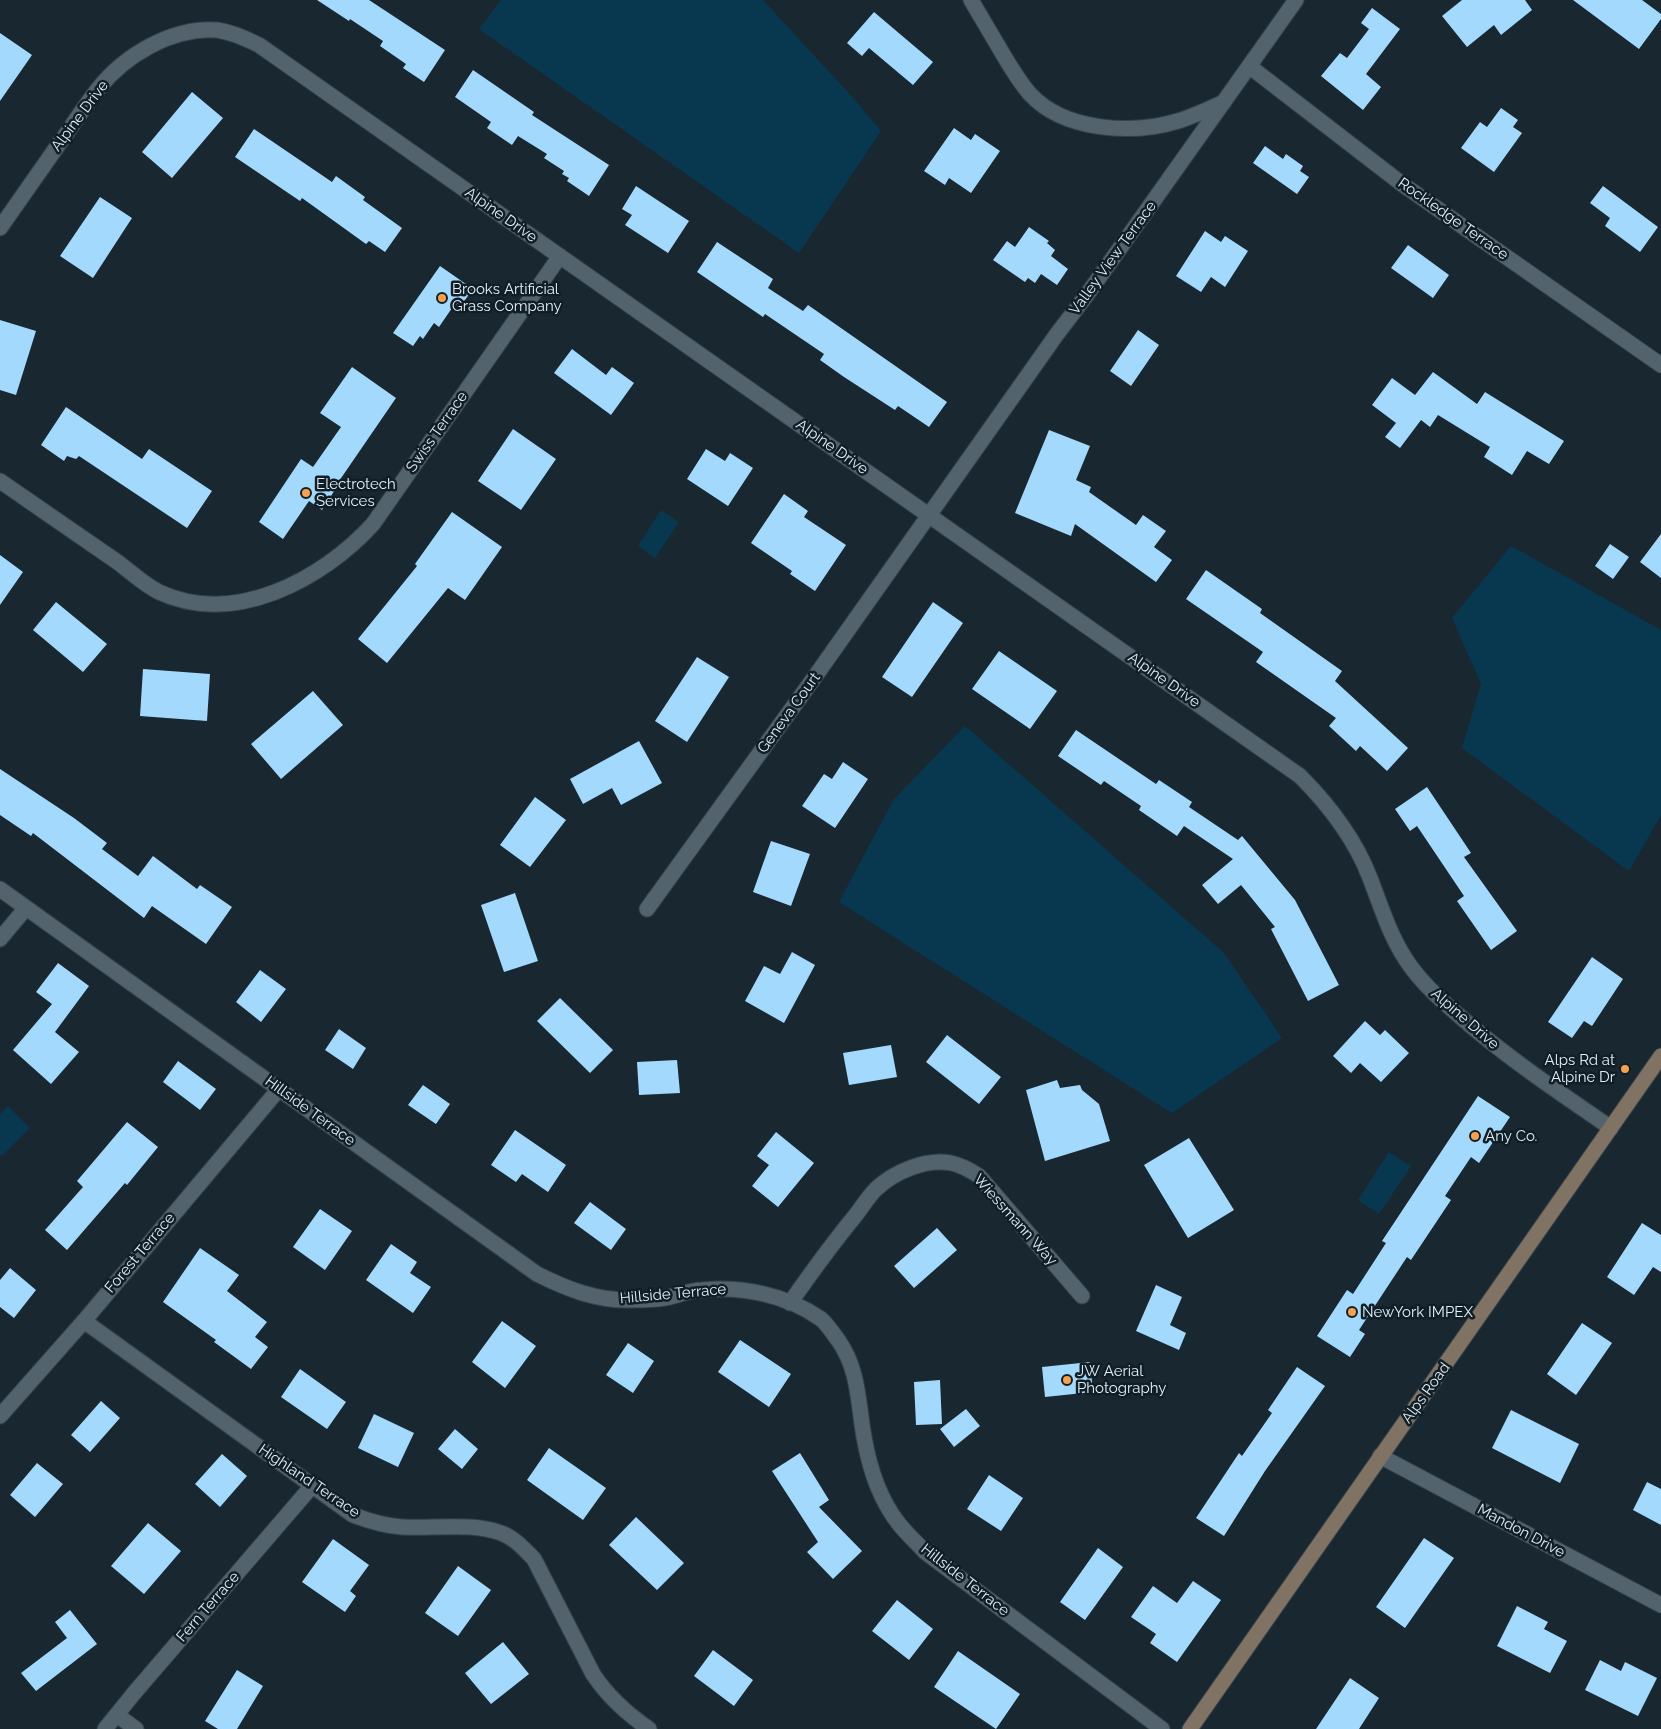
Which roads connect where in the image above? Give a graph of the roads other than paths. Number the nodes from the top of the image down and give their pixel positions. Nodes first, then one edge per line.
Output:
1 (971, 0) edge
2 (1296, 0) edge
3 (1249, 66) junction
4 (1225, 101) junction
5 (0, 228) edge
6 (560, 256) junction
7 (1661, 365) edge
8 (0, 481) edge
9 (929, 515) junction
10 (0, 889) edge
11 (26, 908) junction
12 (647, 910) dead end
13 (0, 939) edge
14 (1661, 1056) edge
15 (279, 1089) junction
16 (1611, 1128) junction
17 (1082, 1296) dead end
18 (790, 1303) junction
19 (84, 1321) junction
20 (0, 1416) edge
21 (1380, 1456) junction
22 (312, 1486) junction
23 (1661, 1605) edge
24 (117, 1715) junction
25 (106, 1729) edge
26 (136, 1729) edge
27 (648, 1729) edge
28 (1162, 1729) edge
29 (1190, 1729) edge

1 - 4 street
2 - 3 street, Valley View Terrace
3 - 4 street, Valley View Terrace
3 - 7 street, Rockledge Terrace
4 - 9 street, Valley View Terrace
5 - 6 street, Alpine Drive
6 - 8 street, Swiss Terrace
6 - 9 street, Alpine Drive
9 - 12 street, Geneva Court
9 - 16 street, Alpine Drive
10 - 11 street, Hillside Terrace
11 - 13 street
11 - 15 street, Hillside Terrace
14 - 16 main road, Alps Road
15 - 18 street, Hillside Terrace
15 - 19 street, Forest Terrace
16 - 21 main road, Alps Road
17 - 18 street, Wiessmann Way
18 - 28 street, Hillside Terrace
19 - 20 street, Forest Terrace
19 - 22 street, Highland Terrace
21 - 23 street, Mandon Drive
21 - 29 main road, Alps Road
22 - 24 street, Fern Terrace
22 - 27 street, Highland Terrace
24 - 25 street, Fern Terrace
24 - 26 street

